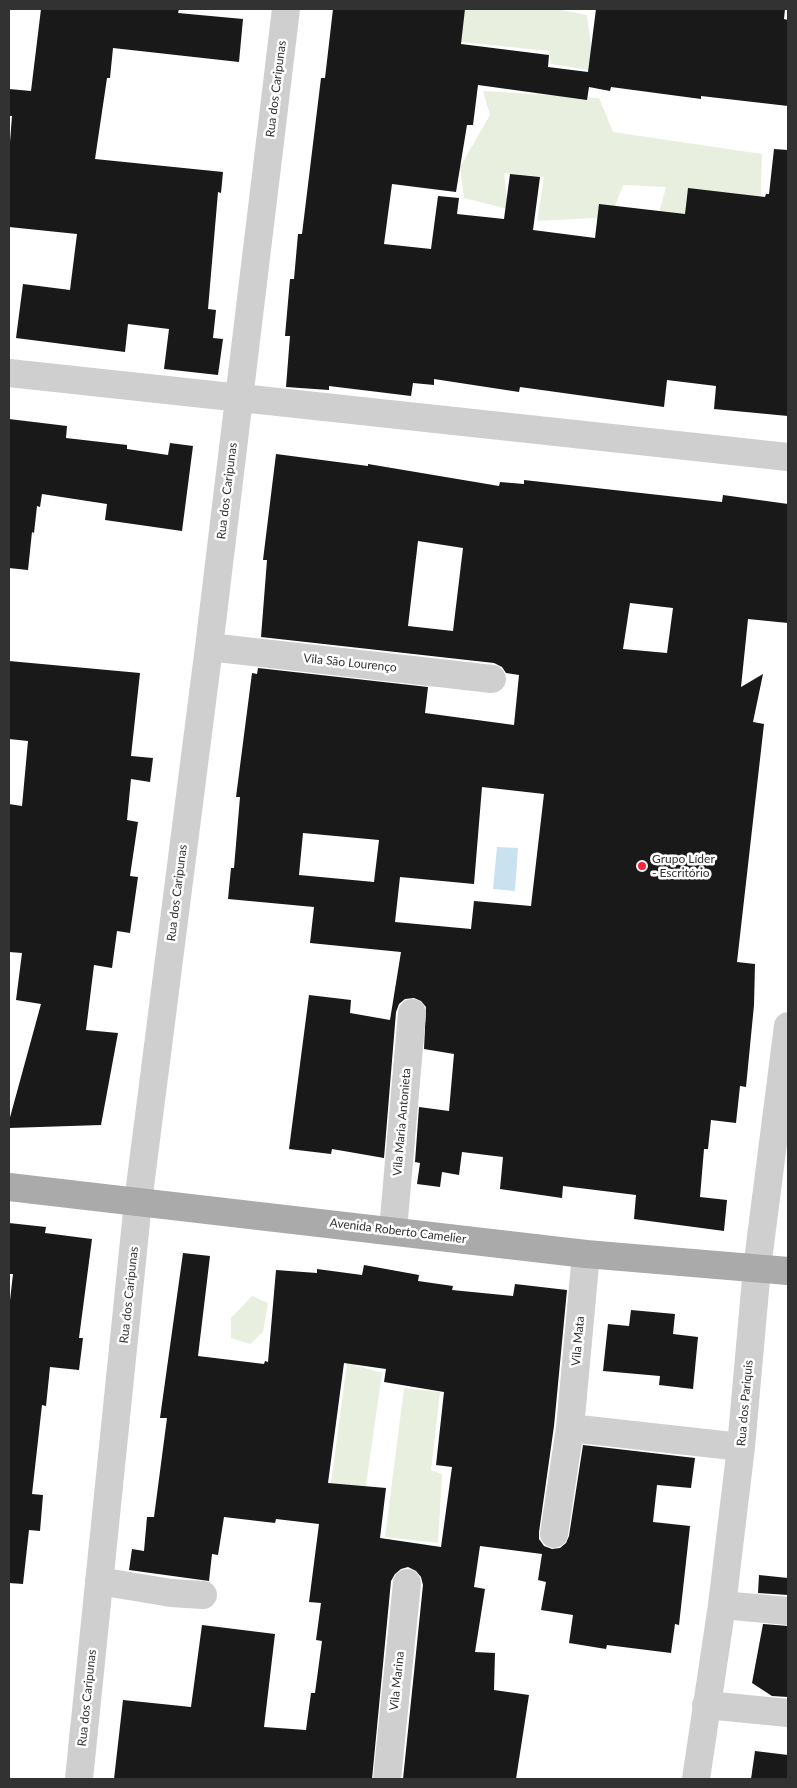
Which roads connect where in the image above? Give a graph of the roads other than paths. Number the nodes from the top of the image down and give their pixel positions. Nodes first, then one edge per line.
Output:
1 (286, 9) edge
2 (9, 373) edge
3 (237, 398) junction
4 (788, 457) edge
5 (209, 647) junction
6 (492, 678) dead end
7 (412, 1013) dead end
8 (788, 1026) edge
9 (9, 1187) edge
10 (138, 1202) junction
11 (393, 1230) junction
12 (586, 1254) junction
13 (757, 1268) junction
14 (788, 1271) edge
15 (570, 1428) junction
16 (740, 1446) junction
17 (554, 1534) dead end
18 (100, 1581) junction
19 (407, 1583) dead end
20 (203, 1595) dead end
21 (722, 1604) junction
22 (788, 1611) edge
23 (706, 1705) junction
24 (788, 1713) edge
25 (79, 1779) edge
26 (387, 1779) edge
27 (696, 1779) edge

1 - 3 street, Rua dos Caripunas
2 - 3 street
3 - 4 street
3 - 5 street, Rua dos Caripunas
5 - 6 street, Vila São Lourenço
5 - 10 street, Rua dos Caripunas
7 - 11 street, Vila Maria Antonieta
8 - 13 street, Rua dos Pariquis
9 - 10 main road, Avenida Roberto Camelier
10 - 11 main road, Avenida Roberto Camelier
10 - 18 street, Rua dos Caripunas
11 - 12 main road, Avenida Roberto Camelier
12 - 13 main road, Avenida Roberto Camelier
12 - 15 street, Vila Mata
13 - 14 main road, Avenida Roberto Camelier
13 - 16 street, Rua dos Pariquis
15 - 16 street
15 - 17 street, Vila Mata
16 - 21 street, Rua dos Pariquis
18 - 20 street
18 - 25 street, Rua dos Caripunas
19 - 26 street, Vila Marina
21 - 22 street
21 - 23 street, Rua dos Pariquis
23 - 24 street
23 - 27 street, Rua dos Pariquis

